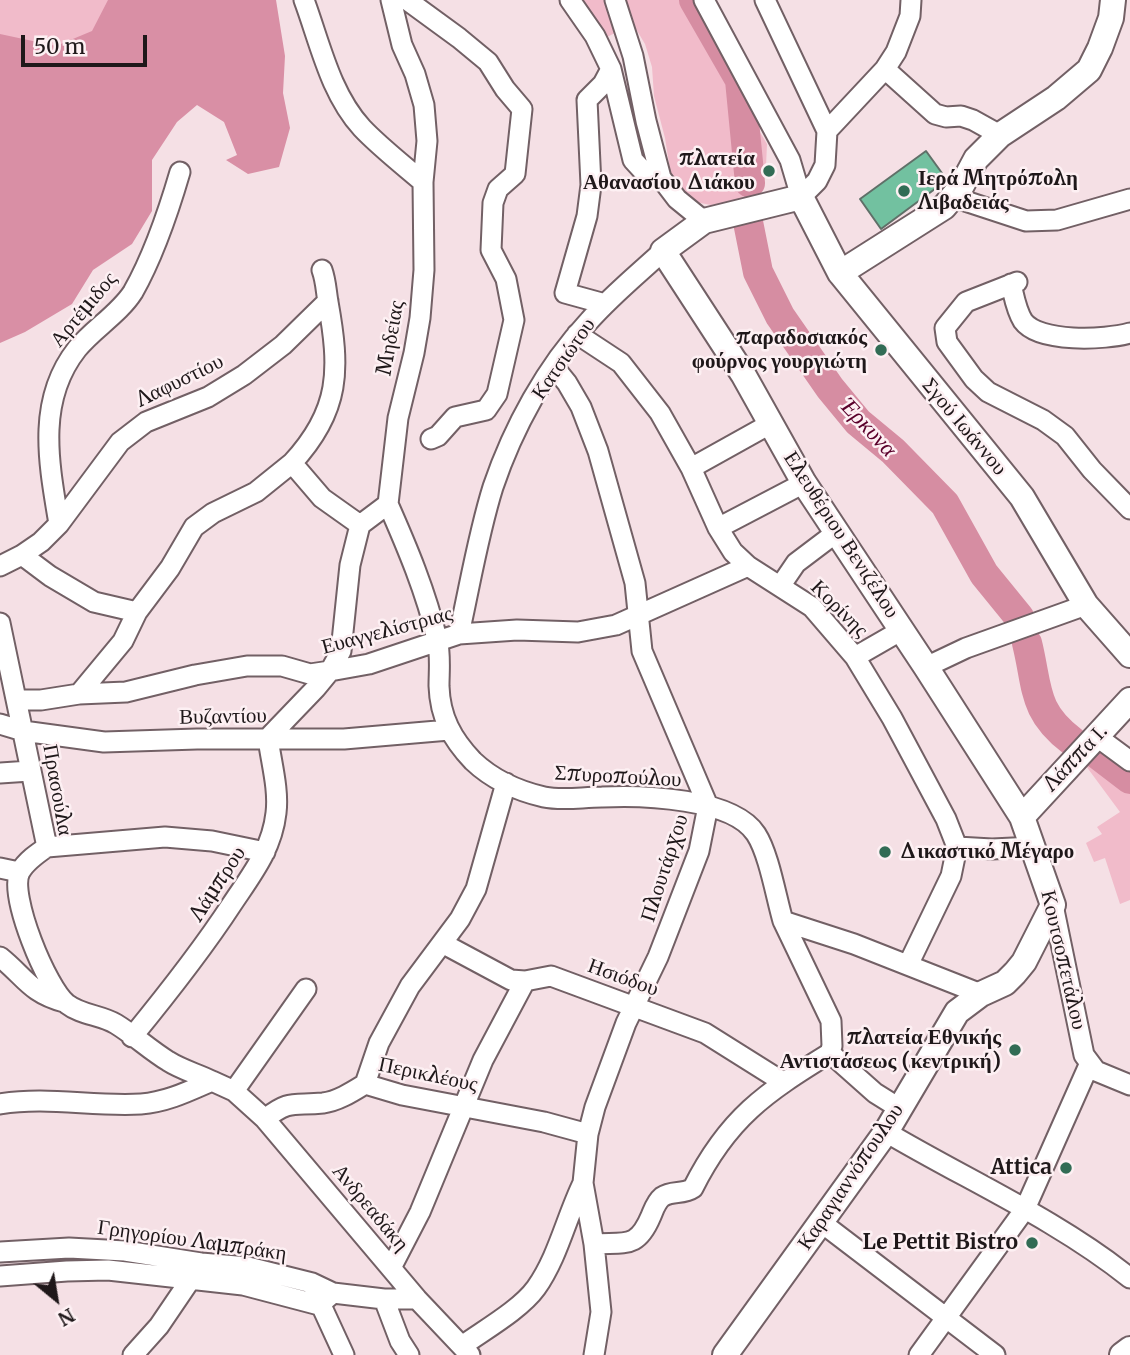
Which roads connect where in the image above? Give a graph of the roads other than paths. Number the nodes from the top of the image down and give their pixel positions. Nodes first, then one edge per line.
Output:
1 (304, 0) edge
2 (407, 0) edge
3 (570, 0) edge
4 (615, 0) edge
5 (704, 0) edge
6 (765, 0) edge
7 (911, 0) edge
8 (1113, 0) edge
9 (392, 9) edge
10 (611, 69) junction
11 (885, 69) junction
12 (827, 131) junction
13 (1000, 135) junction
14 (180, 172) dead end
15 (661, 178) junction
16 (423, 182) junction
17 (801, 197) junction
18 (953, 197) junction
19 (1130, 199) edge
20 (704, 221) junction
21 (663, 251) junction
22 (322, 270) dead end
23 (840, 273) junction
24 (328, 301) junction
25 (605, 304) junction
26 (578, 334) junction
27 (1128, 339) edge
28 (554, 367) junction
29 (770, 424) junction
30 (431, 439) dead end
31 (292, 463) junction
32 (691, 468) junction
33 (804, 482) junction
34 (388, 504) junction
35 (1130, 509) edge
36 (59, 524) junction
37 (360, 525) junction
38 (718, 528) junction
39 (837, 532) junction
40 (23, 555) junction
41 (0, 566) edge
42 (748, 566) junction
43 (781, 585) junction
44 (1086, 605) junction
45 (137, 612) junction
46 (640, 614) junction
47 (0, 623) edge
48 (902, 630) junction
49 (459, 634) junction
50 (438, 642) junction
51 (1130, 655) edge
52 (855, 657) junction
53 (926, 667) junction
54 (330, 671) junction
55 (79, 694) junction
56 (17, 700) junction
57 (1130, 700) edge
58 (0, 724) edge
59 (449, 730) junction
60 (23, 731) junction
61 (1096, 736) junction
62 (268, 738) junction
63 (1130, 761) edge
64 (30, 771) junction
65 (0, 773) edge
66 (506, 783) junction
67 (708, 806) junction
68 (1022, 817) junction
69 (47, 846) junction
70 (957, 847) junction
71 (1034, 847) junction
72 (265, 852) junction
73 (10, 870) edge
74 (1053, 905) junction
75 (783, 921) junction
76 (442, 943) junction
77 (0, 957) edge
78 (908, 965) junction
79 (525, 981) junction
80 (306, 989) dead end
81 (982, 994) junction
82 (64, 1002) junction
83 (635, 1007) junction
84 (132, 1037) junction
85 (830, 1053) junction
86 (1089, 1065) junction
87 (212, 1081) junction
88 (783, 1082) junction
89 (365, 1084) junction
90 (1130, 1085) edge
91 (234, 1091) junction
92 (0, 1104) edge
93 (462, 1107) junction
94 (899, 1108) junction
95 (265, 1119) junction
96 (886, 1132) junction
97 (588, 1133) junction
98 (583, 1183) junction
99 (1025, 1209) junction
100 (822, 1223) junction
101 (594, 1244) junction
102 (0, 1252) edge
103 (391, 1268) junction
104 (196, 1271) junction
105 (0, 1276) edge
106 (1130, 1278) edge
107 (326, 1299) junction
108 (384, 1299) junction
109 (417, 1299) junction
110 (946, 1317) junction
111 (1130, 1349) edge
112 (466, 1351) edge
113 (133, 1355) edge
114 (344, 1355) edge
115 (409, 1355) edge
116 (594, 1355) edge
117 (725, 1355) edge
118 (919, 1355) edge
119 (995, 1355) edge
120 (1122, 1355) edge

1 - 16 street
2 - 9 street
2 - 30 street
3 - 10 street
4 - 15 street
5 - 17 street
6 - 12 street
7 - 11 street
8 - 13 main road
9 - 16 street, Μηδείας
10 - 15 street
10 - 25 street
11 - 12 street
11 - 13 street
12 - 17 street
13 - 18 main road
14 - 36 street, Αρτέμιδος
15 - 20 street
16 - 34 street, Μηδείας
17 - 20 main road, Κατσιώτου
17 - 23 main road, Σγού Ιωάννου
18 - 19 street
18 - 23 main road
20 - 21 main road, Κατσιώτου
21 - 25 street, Κατσιώτου
21 - 29 main road, Ελευθέριου Βενιζέλου
22 - 24 street
23 - 44 main road, Σγού Ιωάννου
24 - 31 street
24 - 36 street, Λαφυστίου
25 - 26 street, Κατσιώτου
26 - 28 street, Κατσιώτου
26 - 32 street, Κορίνης
27 - 35 street
28 - 46 street, Πλουτάρχου
28 - 49 street, Κατσιώτου
29 - 32 street
29 - 33 main road, Ελευθέριου Βενιζέλου
31 - 37 street
31 - 45 street
32 - 38 street, Κορίνης
33 - 38 street
33 - 39 main road, Ελευθέριου Βενιζέλου
34 - 37 street
34 - 50 street, Σπυροπούλου
36 - 40 street, Λαφυστίου
37 - 54 street
38 - 42 street, Κορίνης
39 - 43 street
39 - 48 main road, Ελευθέριου Βενιζέλου
40 - 41 street, Λαφυστίου
40 - 45 street
42 - 43 street, Κορίνης
42 - 46 street, Ευαγγελίστριας
43 - 52 street, Κορίνης
44 - 51 main road, Σγού Ιωάννου
44 - 53 street
45 - 55 street
46 - 49 street, Ευαγγελίστριας
46 - 67 street, Πλουτάρχου
47 - 56 street, Πρασούλα
48 - 52 street
48 - 53 main road, Ελευθέριου Βενιζέλου
49 - 50 street, Ευαγγελίστριας
50 - 54 street, Ευαγγελίστριας
50 - 59 street, Σπυροπούλου
52 - 70 street, Κορίνης
53 - 68 main road, Ελευθέριου Βενιζέλου
54 - 55 street, Ευαγγελίστριας
54 - 62 street
55 - 56 street, Ευαγγελίστριας
56 - 60 street, Πρασούλα
57 - 61 main road, Λάππα Ι.
58 - 60 street, Βυζαντίου
59 - 62 street, Βυζαντίου
59 - 66 street, Σπυροπούλου
60 - 62 street, Βυζαντίου
60 - 64 street, Πρασούλα
61 - 63 street
61 - 68 main road, Λάππα Ι.
62 - 72 street, Λάμπρου
64 - 65 street
64 - 69 street, Πρασούλα
66 - 67 street, Σπυροπούλου
66 - 76 street
67 - 75 street, Σπυροπούλου
67 - 83 street, Πλουτάρχου
68 - 71 main road, Κουτσοπετάλου
69 - 72 street
69 - 73 street, Πρασούλα
70 - 71 street
70 - 78 street
71 - 74 main road, Κουτσοπετάλου
72 - 84 street, Λάμπρου
73 - 82 street, Πρασούλα
74 - 81 main road, Καραγιαννόπουλου
74 - 86 street, Κουτσοπετάλου
75 - 78 street
75 - 85 street, Σπυροπούλου
76 - 79 street, Ησιόδου
76 - 89 street
77 - 82 street
78 - 81 street
79 - 83 street, Ησιόδου
79 - 93 street
80 - 91 street
81 - 94 main road, Καραγιαννόπουλου
82 - 84 street
83 - 88 street, Ησιόδου
83 - 97 street, Πλουτάρχου
84 - 87 street
85 - 88 street
85 - 94 street
86 - 90 street
86 - 99 street
87 - 91 street, Ανδρεαδάκη
87 - 92 street
88 - 101 street
89 - 93 street, Περικλέους
89 - 95 street, Περικλέους
91 - 95 street, Ανδρεαδάκη
93 - 97 street, Περικλέους
93 - 103 street
94 - 96 main road, Καραγιαννόπουλου
95 - 103 street, Ανδρεαδάκη
96 - 99 street
96 - 100 main road, Καραγιαννόπουλου
97 - 98 street, Πλουτάρχου
98 - 101 street, Πλουτάρχου
98 - 112 street
99 - 106 street
99 - 110 street
100 - 110 street
100 - 117 main road, Καραγιαννόπουλου
101 - 116 street, Πλουτάρχου
102 - 104 street, Γρηγορίου Λαμπράκη
103 - 109 street, Ανδρεαδάκη
104 - 105 street, Γρηγορίου Λαμπράκη
104 - 107 street, Γρηγορίου Λαμπράκη
104 - 107 street, Γρηγορίου Λαμπράκη
104 - 113 street
107 - 108 street, Γρηγορίου Λαμπράκη
107 - 114 street
108 - 109 street, Γρηγορίου Λαμπράκη
108 - 115 street
109 - 112 street, Ανδρεαδάκη
110 - 118 street
110 - 119 street
111 - 120 main road

